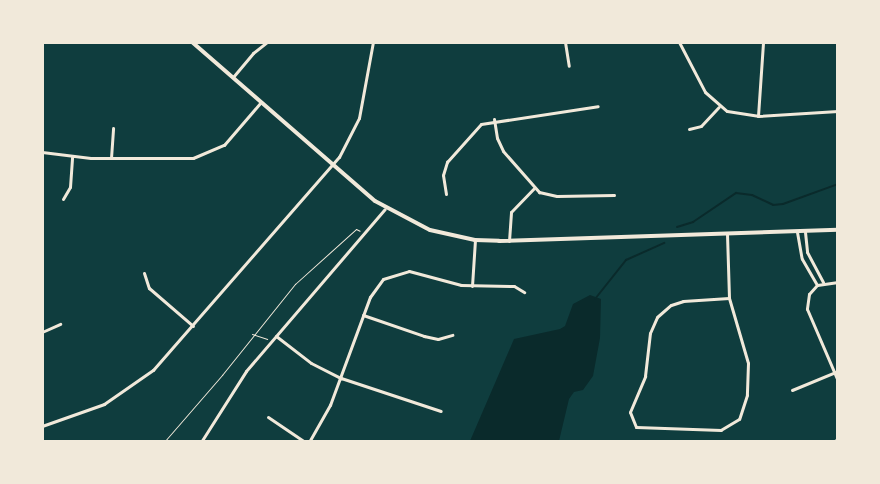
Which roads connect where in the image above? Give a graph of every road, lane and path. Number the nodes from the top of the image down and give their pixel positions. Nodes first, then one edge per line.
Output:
1 (192, 42) edge
2 (267, 42) edge
3 (372, 42) edge
4 (565, 42) edge
5 (679, 42) edge
6 (763, 42) edge
7 (569, 66) dead end
8 (233, 77) junction
9 (261, 102) junction
10 (598, 106) dead end
11 (719, 107) junction
12 (838, 111) edge
13 (758, 116) junction
14 (494, 120) junction
15 (113, 128) dead end
16 (689, 129) dead end
17 (42, 152) edge
18 (72, 157) junction
19 (111, 158) junction
20 (333, 164) junction
21 (534, 188) junction
22 (446, 194) dead end
23 (614, 195) dead end
24 (63, 199) dead end
25 (385, 209) junction
26 (838, 230) edge
27 (796, 232) junction
28 (805, 232) junction
29 (365, 233) junction
30 (727, 234) junction
31 (475, 240) junction
32 (508, 241) junction
33 (144, 273) dead end
34 (822, 282) junction
35 (838, 282) edge
36 (817, 285) junction
37 (472, 286) junction
38 (524, 292) dead end
39 (729, 298) junction
40 (363, 315) junction
41 (60, 324) dead end
42 (193, 326) junction
43 (42, 332) edge
44 (252, 334) junction
45 (452, 335) dead end
46 (276, 336) junction
47 (272, 341) junction
48 (838, 371) edge
49 (833, 374) junction
50 (342, 378) junction
51 (838, 381) edge
52 (792, 390) dead end
53 (441, 411) dead end
54 (268, 417) dead end
55 (42, 426) edge
56 (838, 439) edge
57 (164, 442) edge
58 (201, 442) edge
59 (307, 442) edge
60 (833, 442) edge

1 - 8 street
2 - 8 street
3 - 20 street
4 - 7 street
5 - 11 street
6 - 13 street
8 - 9 street
9 - 19 street
9 - 20 street
10 - 14 street
11 - 13 street
11 - 16 street
12 - 13 street
14 - 21 street
14 - 22 street
15 - 19 street
17 - 18 street
18 - 19 street
18 - 24 street
20 - 25 street
20 - 42 street
21 - 23 street
21 - 32 street
25 - 29 street
25 - 31 street
26 - 28 street
27 - 28 street
27 - 30 street
27 - 36 street
28 - 34 street
29 - 44 path
29 - 46 street
30 - 32 street
30 - 39 street
31 - 32 street
31 - 37 street
33 - 42 street
34 - 35 street
34 - 36 street
36 - 49 street
37 - 38 street
37 - 40 street
39 - 39 street
40 - 45 street
40 - 50 street
41 - 43 street
42 - 55 street
44 - 47 path
44 - 57 path
46 - 47 street
46 - 50 street
47 - 58 street
48 - 49 street
49 - 51 street
49 - 52 street
50 - 53 street
50 - 59 street
54 - 59 street
56 - 60 street

